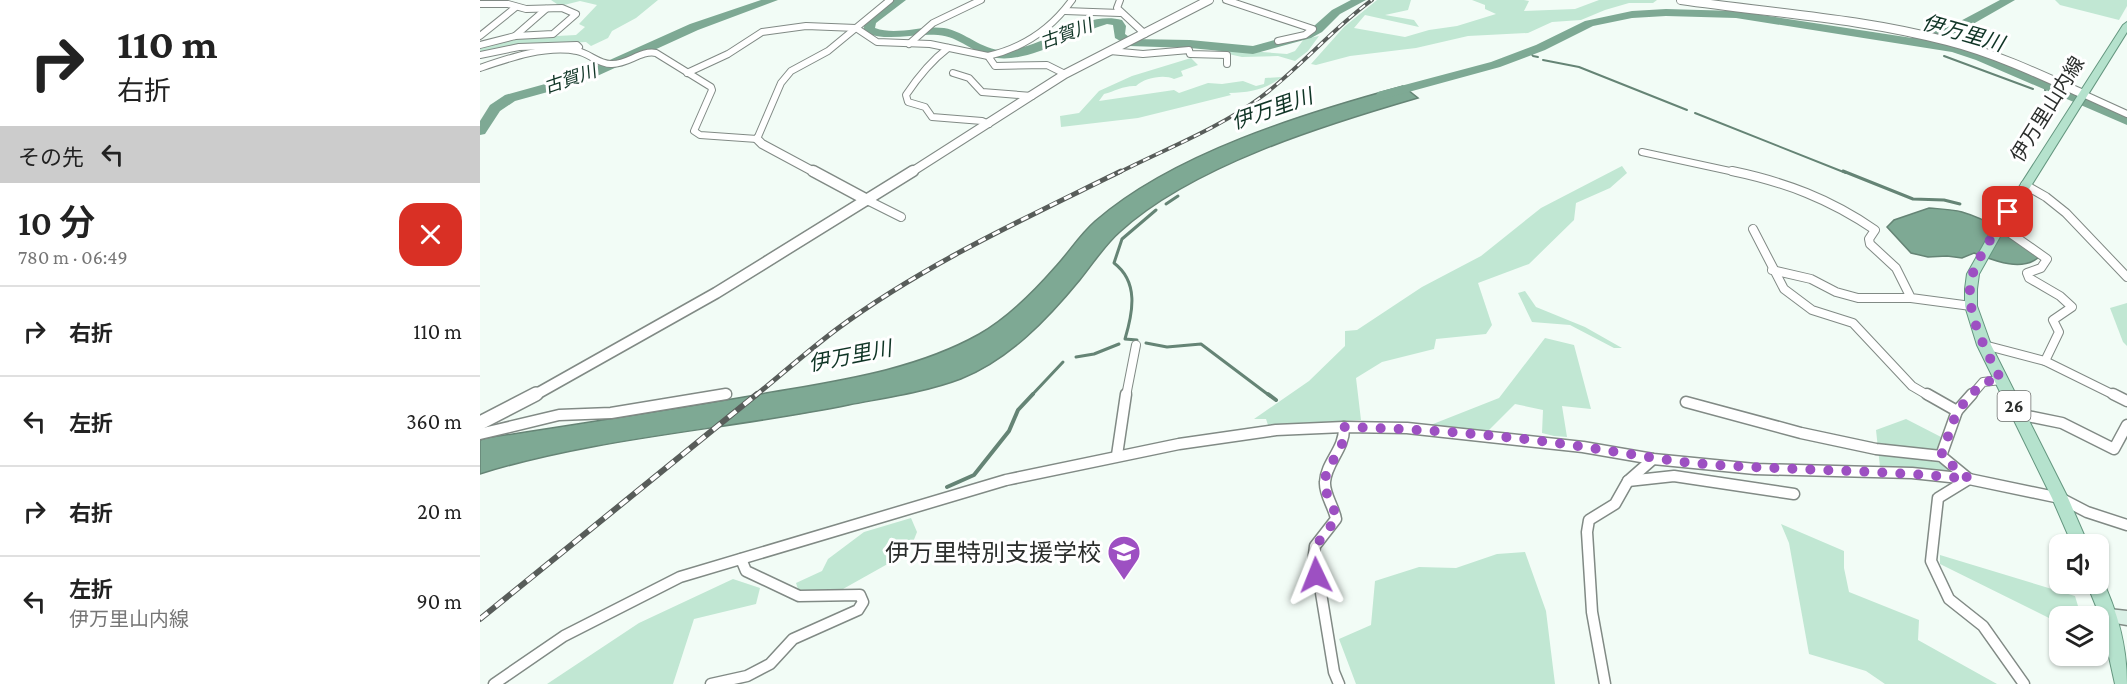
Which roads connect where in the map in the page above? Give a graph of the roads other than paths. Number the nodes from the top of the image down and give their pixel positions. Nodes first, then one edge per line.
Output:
1 (890, 0) edge
2 (981, 0) edge
3 (1072, 0) edge
4 (1120, 0) edge
5 (1209, 0) edge
6 (1226, 0) edge
7 (1681, 0) edge
8 (481, 5) edge
9 (516, 7) junction
10 (546, 9) junction
11 (1065, 11) junction
12 (1120, 13) junction
13 (2127, 25) edge
14 (856, 28) junction
15 (481, 34) edge
16 (515, 36) junction
17 (1142, 36) junction
18 (1278, 42) dead end
19 (909, 44) junction
20 (480, 45) edge
21 (948, 48) junction
22 (574, 50) junction
23 (1110, 51) junction
24 (480, 55) edge
25 (994, 55) junction
26 (1227, 64) dead end
27 (480, 68) edge
28 (687, 73) junction
29 (953, 73) dead end
30 (1065, 74) junction
31 (2083, 94) junction
32 (1032, 96) junction
33 (2127, 114) edge
34 (989, 124) junction
35 (757, 139) junction
36 (1642, 152) dead end
37 (2025, 185) junction
38 (867, 200) junction
39 (901, 217) dead end
40 (2000, 226) junction
41 (1753, 229) dead end
42 (1772, 270) junction
43 (2127, 277) edge
44 (1911, 297) junction
45 (1971, 306) junction
46 (1136, 345) dead end
47 (1984, 345) junction
48 (2045, 361) junction
49 (2001, 380) junction
50 (727, 394) dead end
51 (2127, 401) edge
52 (1686, 402) dead end
53 (1957, 411) junction
54 (2018, 414) junction
55 (480, 423) edge
56 (2127, 425) edge
57 (1344, 427) junction
58 (480, 434) edge
59 (1117, 455) junction
60 (1941, 456) junction
61 (1653, 459) junction
62 (1969, 479) junction
63 (1628, 481) junction
64 (1794, 494) dead end
65 (2060, 498) junction
66 (2127, 525) edge
67 (2076, 534) edge
68 (741, 559) junction
69 (2103, 594) edge
70 (2118, 617) edge
71 (494, 684) edge
72 (711, 684) edge
73 (1339, 684) edge
74 (1605, 684) edge
75 (2024, 684) edge
76 (2124, 684) edge

1 - 14 street
2 - 19 street
3 - 11 street
4 - 12 street
5 - 17 street
6 - 18 street
7 - 31 street
8 - 9 street
9 - 10 street
9 - 15 street
10 - 16 street
10 - 16 street
11 - 12 street
11 - 25 street
12 - 17 street
13 - 31 main road, 伊万里山内線 / 26
14 - 19 street
14 - 28 street
14 - 35 street
16 - 20 street
17 - 23 street
19 - 21 street
21 - 25 street
21 - 34 street
22 - 24 street
22 - 27 street
22 - 28 street
23 - 26 street
23 - 30 street
25 - 30 street
28 - 35 street
29 - 32 street
30 - 32 street
31 - 33 street
31 - 37 main road, 伊万里山内線 / 26
32 - 34 street
34 - 38 street
35 - 38 street
36 - 44 street
37 - 40 main road, 伊万里山内線 / 26
37 - 43 street
38 - 39 street
38 - 55 street
40 - 45 main road, 伊万里山内線 / 26
40 - 48 street
41 - 42 street
42 - 44 street
42 - 53 street
44 - 45 street
45 - 47 main road, 伊万里山内線 / 26
46 - 59 street
47 - 48 street
47 - 49 main road, 伊万里山内線 / 26
48 - 51 street
49 - 53 street
49 - 54 main road, 伊万里山内線 / 26
50 - 58 street
52 - 60 street
53 - 60 street
54 - 56 street
54 - 65 main road, 伊万里山内線 / 26
57 - 59 street
57 - 61 street
57 - 73 street
59 - 68 street
60 - 62 street
61 - 62 street
61 - 63 street
62 - 65 street
62 - 75 street
63 - 64 street
63 - 74 street
65 - 66 street
65 - 67 main road, 伊万里山内線 / 26
68 - 71 street
68 - 72 street
69 - 70 main road
70 - 76 main road

